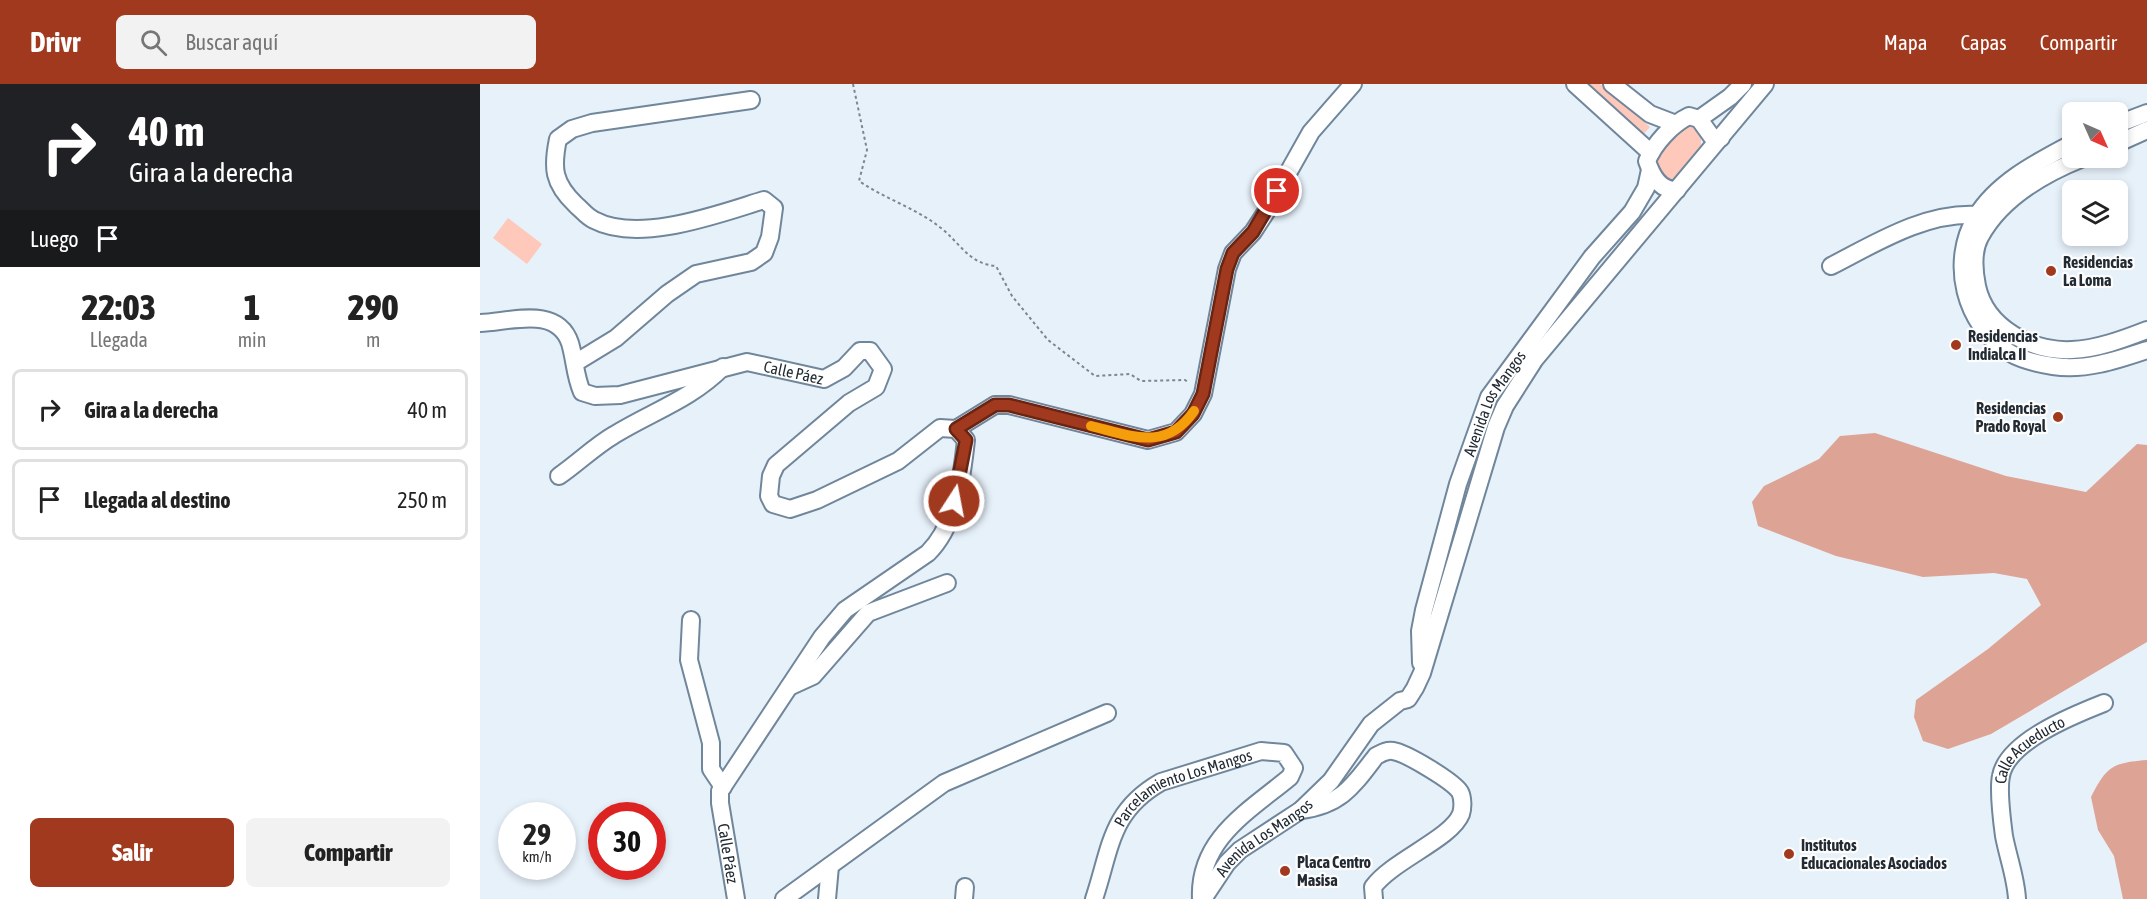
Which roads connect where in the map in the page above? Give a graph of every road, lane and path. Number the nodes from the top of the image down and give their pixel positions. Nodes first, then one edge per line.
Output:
1 (853, 84) edge
2 (1353, 84) edge
3 (1575, 84) edge
4 (1612, 84) edge
5 (1743, 84) edge
6 (1766, 84) edge
7 (751, 100) dead end
8 (2147, 113) edge
9 (1699, 119) junction
10 (2128, 120) edge
11 (1676, 124) junction
12 (2147, 130) edge
13 (1720, 138) junction
14 (2128, 139) edge
15 (2062, 149) edge
16 (1650, 161) junction
17 (2062, 166) edge
18 (1677, 190) junction
19 (1977, 215) junction
20 (1831, 266) dead end
21 (480, 323) edge
22 (2147, 330) edge
23 (2147, 350) edge
24 (575, 363) junction
25 (724, 367) junction
26 (1203, 394) junction
27 (956, 429) junction
28 (559, 476) dead end
29 (947, 583) dead end
30 (691, 620) dead end
31 (1422, 673) junction
32 (789, 687) junction
33 (2104, 703) dead end
34 (1107, 712) dead end
35 (723, 787) junction
36 (1300, 810) junction
37 (830, 866) junction
38 (736, 899) edge
39 (784, 899) edge
40 (827, 899) edge
41 (1094, 899) edge
42 (1202, 899) edge
43 (1374, 899) edge
44 (2017, 899) edge

1 - 26 path
2 - 26 street
3 - 16 street
4 - 11 street
5 - 9 street
6 - 13 street, Avenida Los Mangos
7 - 24 street
8 - 10 street
9 - 11 street
9 - 13 street
11 - 16 street, Avenida Los Mangos
12 - 14 street
13 - 18 street, Avenida Los Mangos
15 - 19 street
16 - 18 street
16 - 31 street, Avenida Los Mangos
17 - 22 street
18 - 31 street, Avenida Los Mangos
19 - 20 street
19 - 23 street
21 - 24 street
24 - 25 street, Calle Páez
25 - 27 street, Calle Páez
25 - 28 street
26 - 27 street
27 - 32 street
29 - 32 street
30 - 35 street
31 - 36 street, Avenida Los Mangos
32 - 35 street
33 - 44 street, Calle Acueducto
34 - 37 street
35 - 38 street, Calle Páez
36 - 42 street, Avenida Los Mangos
36 - 43 street
37 - 39 street
37 - 40 street
41 - 42 street, Parcelamiento Los Mangos

